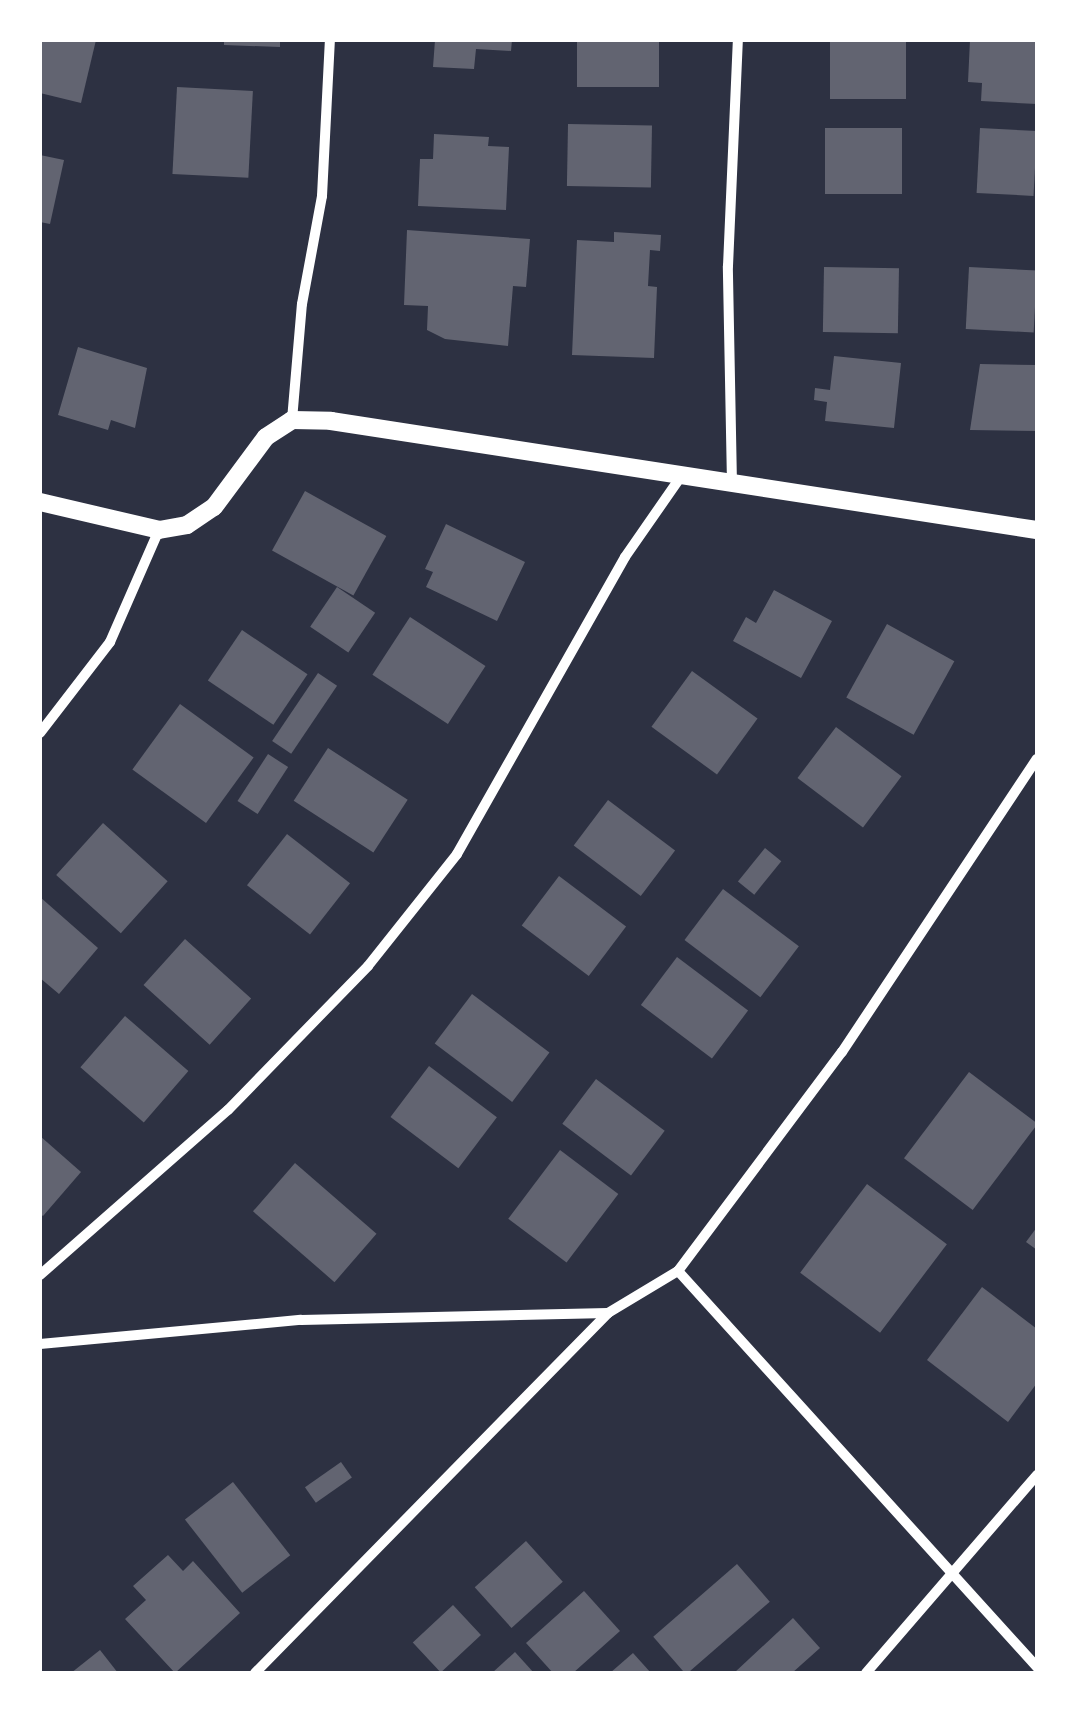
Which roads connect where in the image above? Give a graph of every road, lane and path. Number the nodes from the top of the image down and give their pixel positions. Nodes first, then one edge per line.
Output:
1 (330, 40) edge
2 (738, 40) edge
3 (292, 420) junction
4 (683, 475) junction
5 (732, 484) junction
6 (40, 502) edge
7 (159, 530) junction
8 (1037, 530) edge
9 (40, 733) edge
10 (1037, 758) edge
11 (678, 1270) junction
12 (40, 1274) edge
13 (608, 1313) junction
14 (40, 1344) edge
15 (1037, 1475) edge
16 (953, 1574) junction
17 (1037, 1668) edge
18 (255, 1673) edge
19 (866, 1673) edge

1 - 3 street
2 - 5 street
3 - 4 street
3 - 7 street
4 - 5 street
4 - 12 street
5 - 8 street
6 - 7 street
7 - 9 street
10 - 11 street
11 - 13 street
11 - 16 street
13 - 14 street
13 - 18 street
15 - 16 street
16 - 17 street
16 - 19 street

